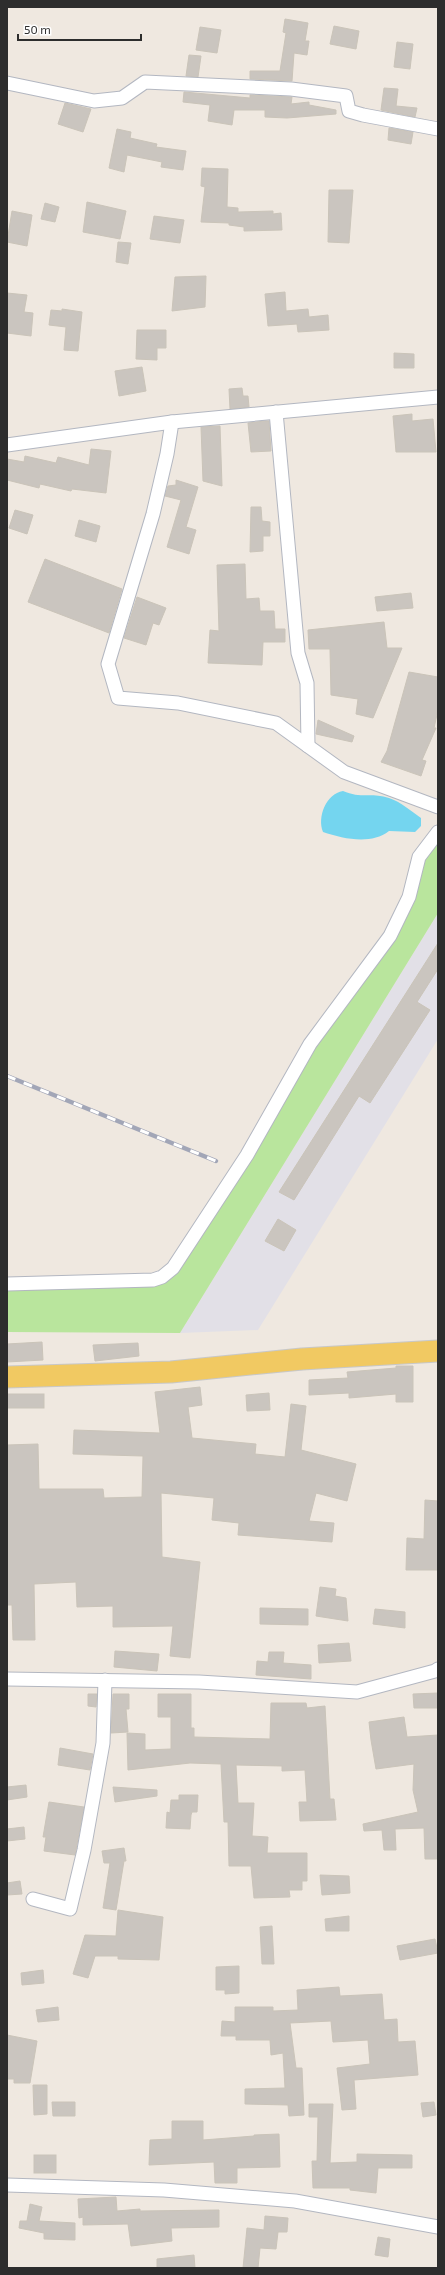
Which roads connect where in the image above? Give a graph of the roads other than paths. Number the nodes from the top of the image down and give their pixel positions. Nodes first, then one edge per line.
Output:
1 (7, 83) edge
2 (438, 129) edge
3 (438, 397) edge
4 (276, 412) junction
5 (172, 422) junction
6 (7, 445) edge
7 (308, 746) junction
8 (438, 807) edge
9 (438, 832) edge
10 (7, 1284) edge
11 (438, 1351) edge
12 (7, 1377) edge
13 (438, 1668) edge
14 (7, 1679) edge
15 (105, 1680) junction
16 (33, 1899) dead end
17 (7, 2185) edge
18 (438, 2227) edge

1 - 2 street
3 - 4 street
4 - 5 street
4 - 7 street
5 - 6 street
5 - 7 street
7 - 8 street
9 - 10 street
11 - 12 main road
13 - 15 street
14 - 15 street
15 - 16 street
17 - 18 street

